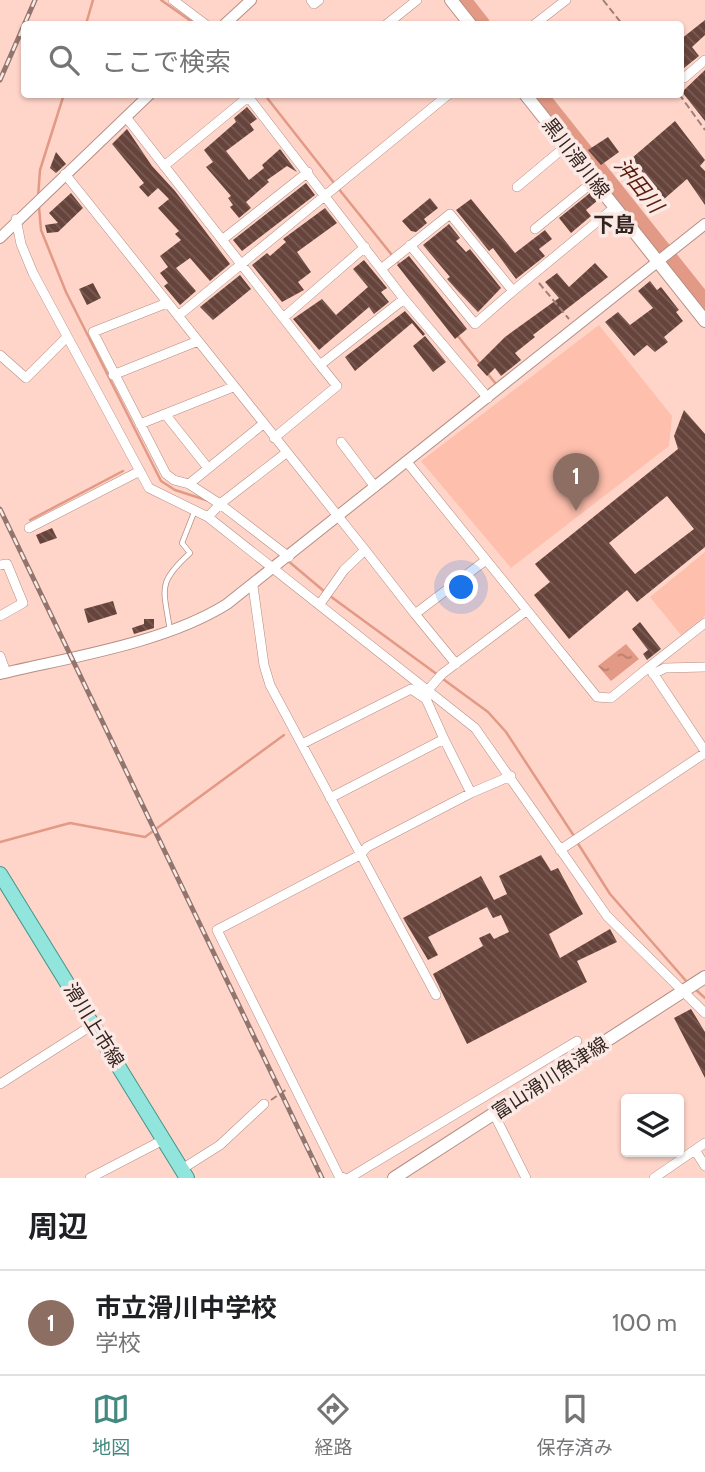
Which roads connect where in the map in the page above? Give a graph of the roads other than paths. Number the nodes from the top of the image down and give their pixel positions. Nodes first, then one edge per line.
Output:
1 (173, 0) edge
2 (251, 0) edge
3 (311, 0) edge
4 (319, 0) edge
5 (417, 0) edge
6 (451, 0) edge
7 (566, 0) edge
8 (201, 21) edge
9 (228, 21) edge
10 (391, 21) edge
11 (468, 21) edge
12 (539, 21) edge
13 (705, 60) edge
14 (684, 78) dead end
15 (146, 98) edge
16 (245, 98) edge
17 (249, 98) edge
18 (444, 98) edge
19 (528, 98) edge
20 (126, 117) junction
21 (566, 146) junction
22 (164, 166) junction
23 (308, 172) junction
24 (65, 174) junction
25 (594, 181) junction
26 (517, 187) dead end
27 (327, 196) junction
28 (615, 207) junction
29 (19, 217) junction
30 (705, 224) edge
31 (535, 229) dead end
32 (0, 238) edge
33 (222, 240) junction
34 (410, 246) junction
35 (365, 247) junction
36 (659, 262) junction
37 (241, 265) junction
38 (381, 269) junction
39 (513, 291) junction
40 (404, 299) junction
41 (167, 303) junction
42 (178, 316) junction
43 (283, 318) junction
44 (705, 321) edge
45 (67, 337) junction
46 (198, 341) junction
47 (0, 355) edge
48 (320, 365) junction
49 (113, 375) junction
50 (233, 387) junction
51 (488, 398) junction
52 (165, 414) junction
53 (140, 424) junction
54 (263, 424) junction
55 (274, 438) junction
56 (341, 442) dead end
57 (286, 453) junction
58 (407, 462) junction
59 (208, 468) junction
60 (140, 471) junction
61 (189, 484) junction
62 (375, 487) junction
63 (220, 503) junction
64 (195, 509) junction
65 (208, 517) junction
66 (337, 518) junction
67 (29, 527) dead end
68 (365, 550) junction
69 (289, 557) junction
70 (485, 560) junction
71 (0, 565) edge
72 (275, 568) junction
73 (253, 586) junction
74 (320, 604) junction
75 (526, 611) junction
76 (415, 614) junction
77 (0, 615) edge
78 (705, 624) edge
79 (170, 631) junction
80 (0, 656) edge
81 (456, 664) junction
82 (705, 667) edge
83 (651, 671) junction
84 (3, 673) edge
85 (428, 690) junction
86 (444, 739) junction
87 (303, 744) junction
88 (705, 752) edge
89 (511, 776) junction
90 (471, 793) junction
91 (330, 798) junction
92 (560, 850) junction
93 (360, 855) junction
94 (0, 874) edge
95 (705, 976) edge
96 (683, 991) junction
97 (436, 995) dead end
98 (705, 1013) edge
99 (94, 1024) junction
100 (577, 1041) dead end
101 (0, 1084) edge
102 (264, 1104) road end
103 (494, 1114) junction
104 (164, 1139) junction
105 (705, 1143) edge
106 (695, 1150) junction
107 (705, 1166) edge
108 (185, 1174) edge
109 (90, 1178) edge
110 (347, 1178) edge
111 (394, 1178) edge
112 (526, 1178) edge
113 (654, 1178) edge

1 - 8 street
2 - 9 street
3 - 4 street
5 - 10 street
6 - 11 main road
7 - 12 street
13 - 14 street
15 - 20 street
16 - 22 street
17 - 23 street
18 - 27 street
19 - 21 main road, 黒川滑川線
20 - 22 street
20 - 24 street
21 - 25 main road, 黒川滑川線
21 - 26 street
22 - 33 street
23 - 27 street
23 - 33 street
24 - 29 street
24 - 41 street
25 - 28 main road, 黒川滑川線
25 - 31 street
27 - 35 street
27 - 37 street
28 - 36 main road, 黒川滑川線
28 - 39 street
29 - 32 street
29 - 45 street
30 - 36 street
33 - 37 street
34 - 38 street
34 - 39 street
34 - 39 street
35 - 38 street
35 - 43 street
36 - 44 main road, 黒川滑川線
36 - 51 street
37 - 42 street
37 - 43 street
38 - 40 street
40 - 48 street
40 - 51 street
41 - 42 street
41 - 49 street
42 - 46 street
43 - 48 street
45 - 47 street
45 - 60 street
46 - 49 street
46 - 50 street
48 - 55 street
49 - 53 street
50 - 52 street
50 - 54 street
51 - 58 street
52 - 53 street
52 - 59 street
53 - 61 street
54 - 55 street
54 - 59 street
55 - 57 street
56 - 62 street
57 - 63 street
57 - 66 street
58 - 62 street
58 - 70 street
59 - 61 street
60 - 64 street
60 - 67 street
61 - 63 street
62 - 66 street
63 - 65 street
63 - 69 street
64 - 65 street
64 - 79 lane
65 - 72 street
66 - 68 street
66 - 69 street
68 - 74 street
68 - 76 street
69 - 72 street
70 - 75 street
70 - 76 street
71 - 77 street
72 - 73 street
72 - 74 street
73 - 79 street
73 - 87 street
74 - 85 street
75 - 81 street
75 - 83 street
76 - 81 street
78 - 83 street
79 - 84 street
80 - 84 street
81 - 85 street
82 - 83 street
83 - 88 street
85 - 89 street
86 - 87 street
86 - 90 street
86 - 91 street
87 - 91 street
88 - 92 street
89 - 90 street
89 - 92 street
90 - 93 street
91 - 93 street
92 - 96 street
93 - 97 street
93 - 110 street
94 - 99 main road, 滑川上市線
95 - 96 main road, 富山滑川魚津線
96 - 98 street
96 - 103 main road, 富山滑川魚津線
99 - 101 street
99 - 104 main road, 滑川上市線
100 - 110 street
102 - 108 street
103 - 111 main road, 富山滑川魚津線
103 - 112 street
104 - 108 main road, 滑川上市線
104 - 109 street
105 - 106 street
106 - 107 street
106 - 113 street

